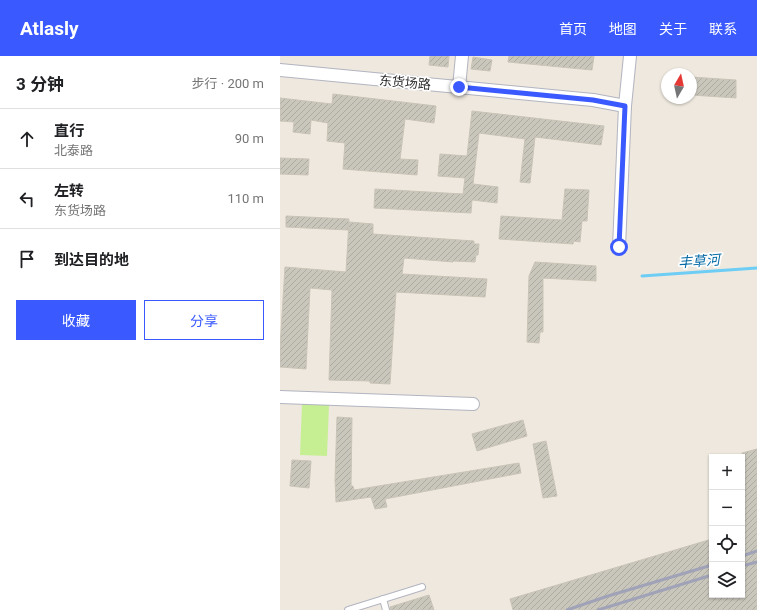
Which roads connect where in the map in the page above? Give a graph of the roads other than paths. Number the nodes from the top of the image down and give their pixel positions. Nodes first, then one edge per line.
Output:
1 (462, 56) edge
2 (630, 56) edge
3 (280, 70) edge
4 (459, 87) junction
5 (625, 106) junction
6 (619, 247) dead end
7 (280, 397) edge
8 (473, 404) dead end
9 (422, 587) dead end
10 (383, 599) junction
11 (348, 610) edge
12 (386, 610) edge

1 - 4 street
2 - 5 street
3 - 4 street, 东货场路
4 - 5 street, 东货场路
5 - 6 street
7 - 8 street
9 - 10 lane
10 - 11 lane
10 - 12 lane

